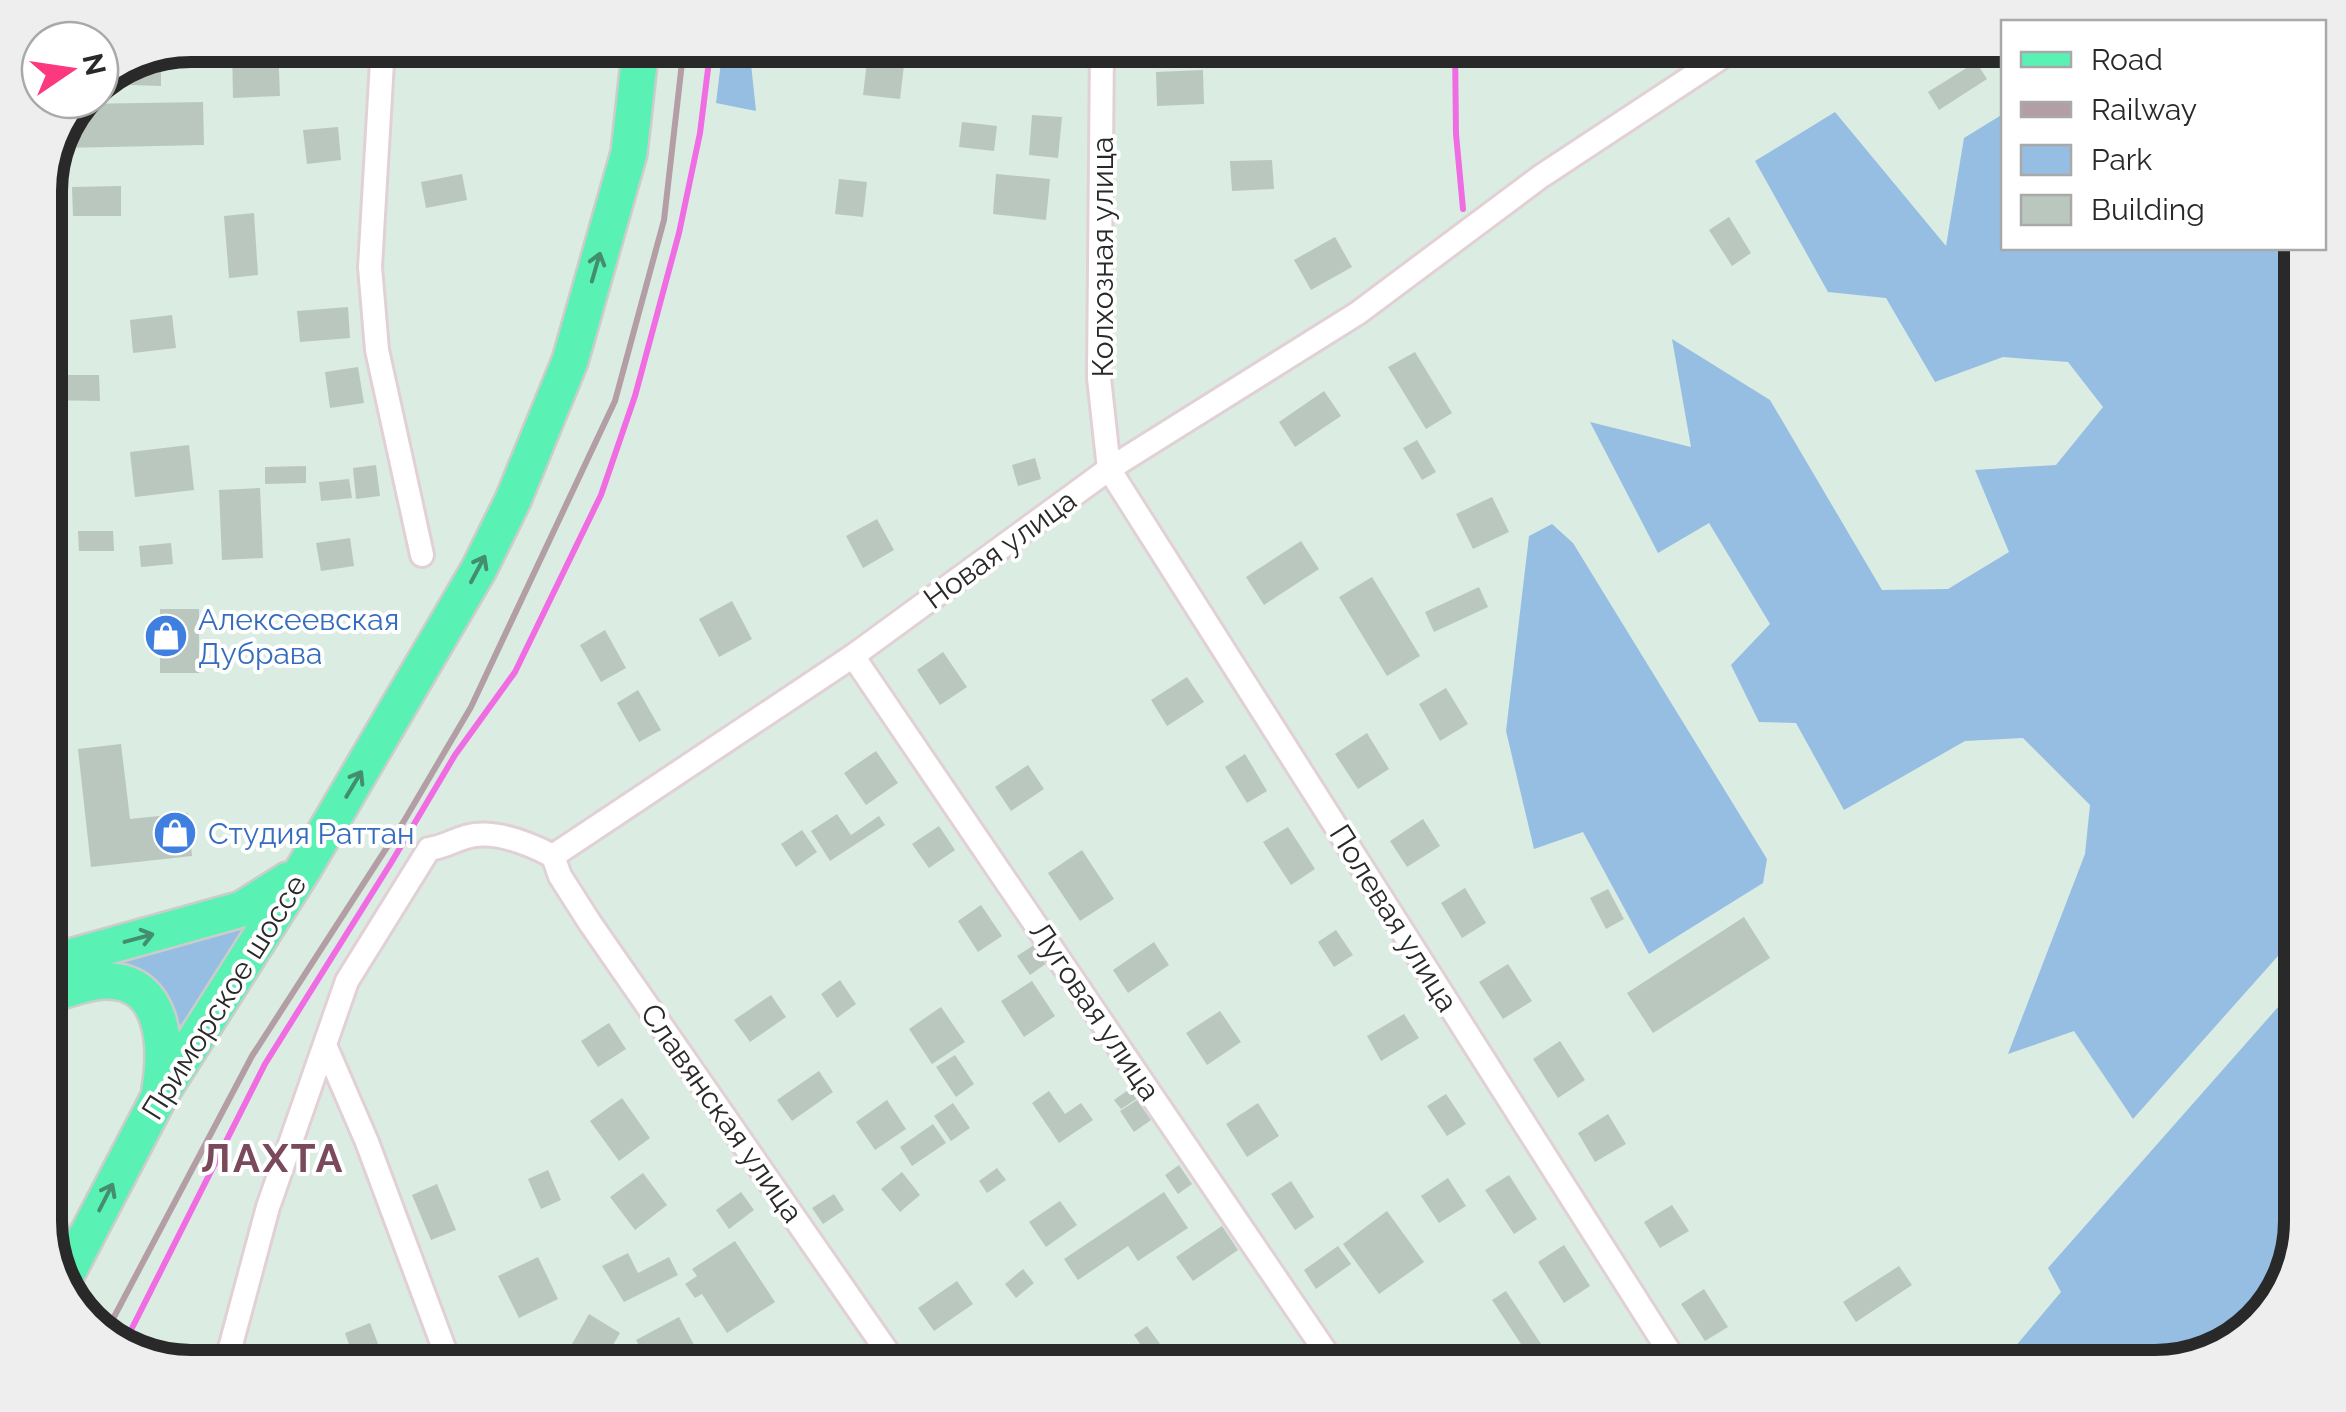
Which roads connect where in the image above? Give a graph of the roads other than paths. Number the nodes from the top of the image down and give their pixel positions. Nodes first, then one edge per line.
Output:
1 (383, 62) edge
2 (639, 62) edge
3 (1102, 62) edge
4 (1714, 62) edge
5 (1109, 469) junction
6 (422, 555) dead end
7 (853, 656) junction
8 (553, 856) junction
9 (304, 868) junction
10 (63, 959) edge
11 (63, 992) edge
12 (325, 1045) junction
13 (160, 1095) junction
14 (71, 1266) edge
15 (230, 1350) edge
16 (445, 1350) edge
17 (886, 1350) edge
18 (1324, 1350) edge
19 (1668, 1350) edge

1 - 6 street
9 -> 2 main road, Приморское шоссе
3 - 5 street, Колхозная улица
4 - 5 street, Новая улица
5 - 7 street, Новая улица
5 - 19 street, Полевая улица
7 - 8 street, Новая улица
7 - 18 street, Луговая улица
8 - 12 street
8 - 17 street, Славянская улица
10 -> 9 main road
9 - 13 main road, Приморское шоссе
11 - 13 main road
12 - 15 street
12 - 16 street
14 -> 13 main road, Приморское шоссе

